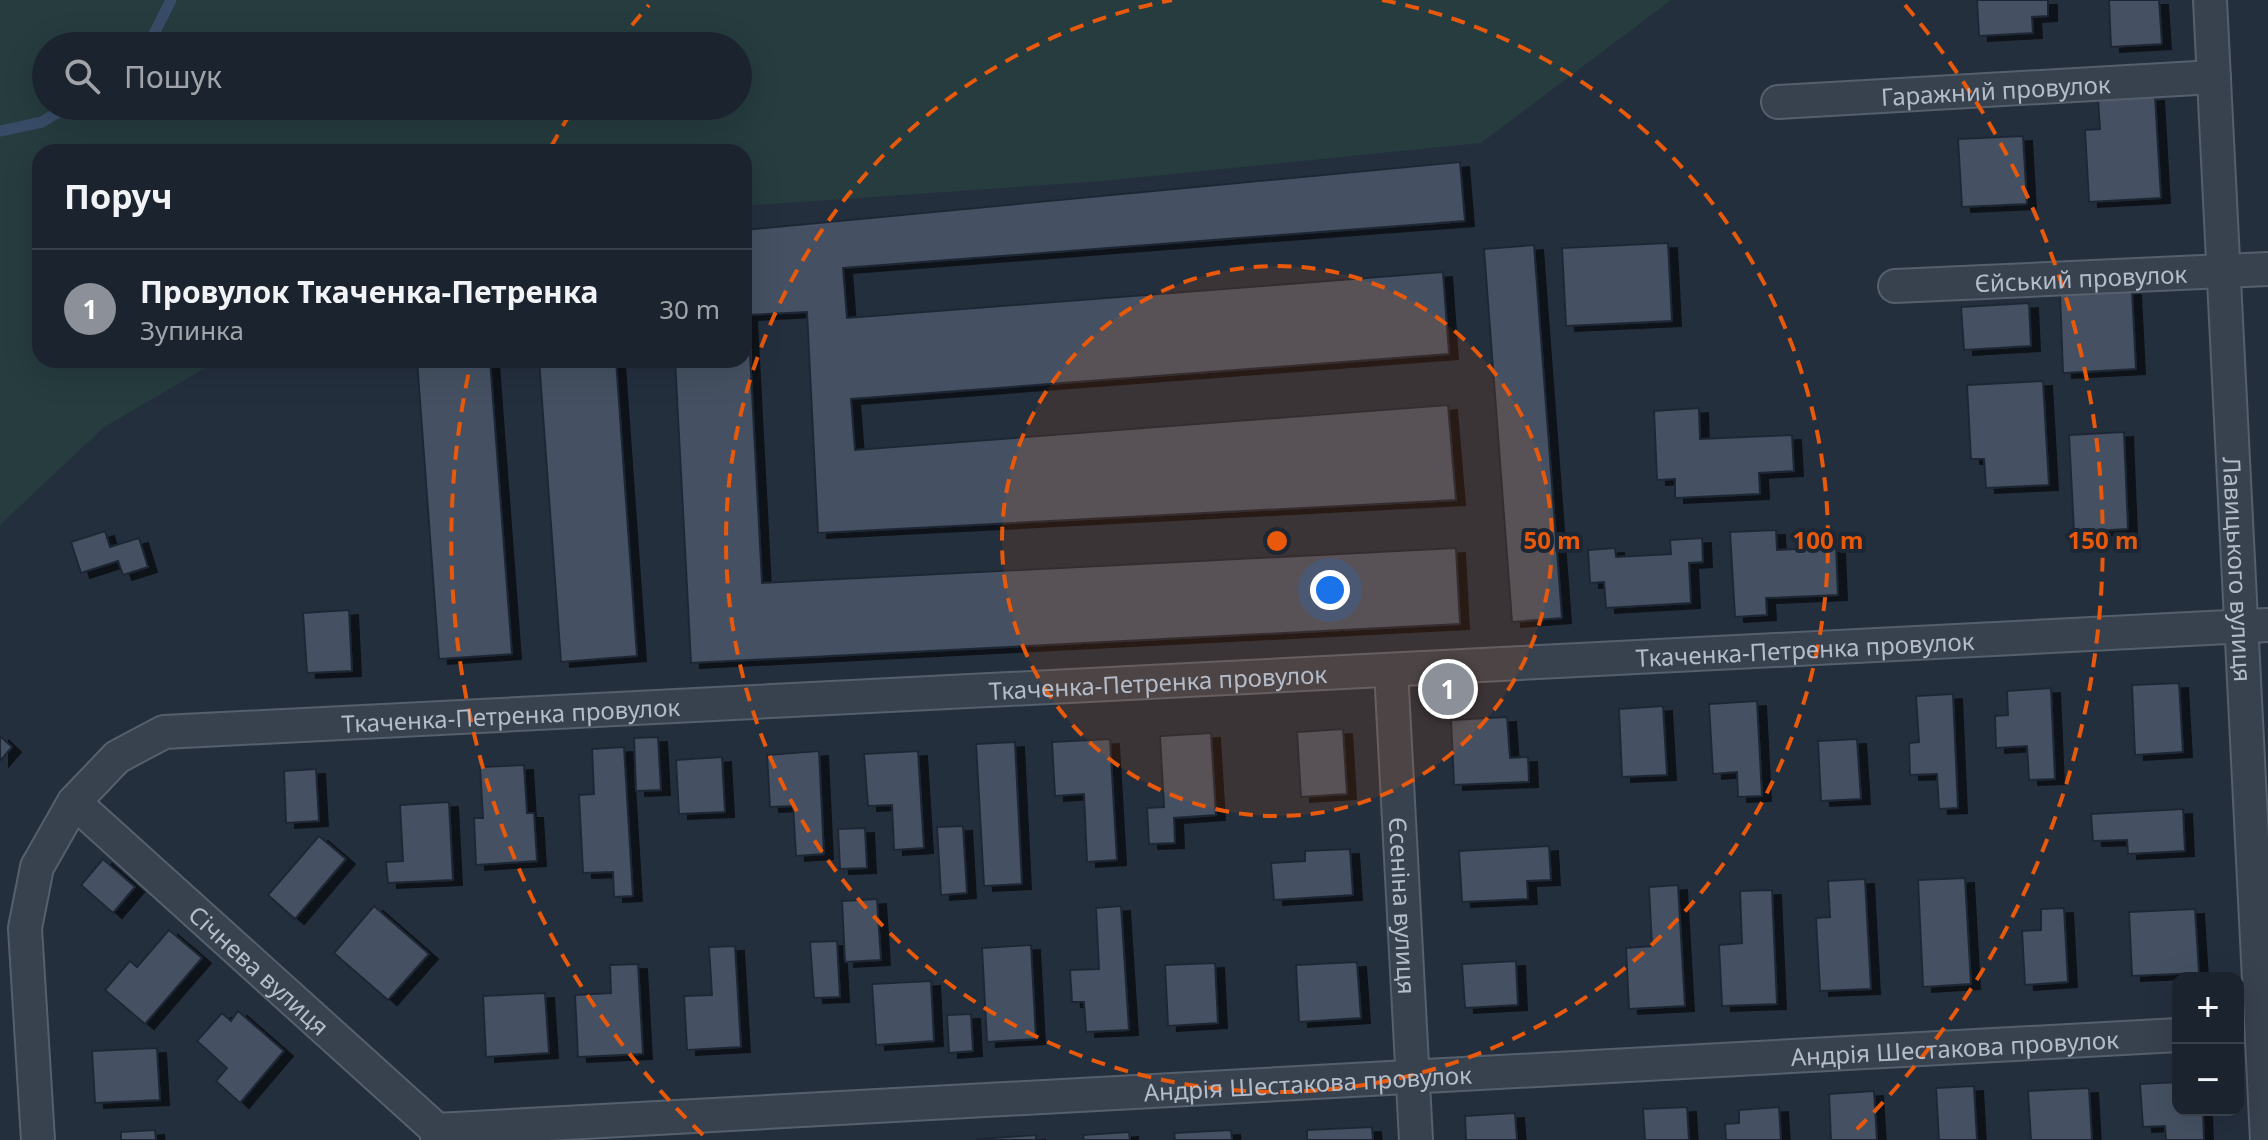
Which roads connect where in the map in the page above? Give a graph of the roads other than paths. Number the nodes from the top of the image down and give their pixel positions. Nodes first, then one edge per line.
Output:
1 (2210, 0) edge
2 (2214, 77) junction
3 (1778, 102) dead end
4 (2268, 269) edge
5 (2224, 271) junction
6 (1895, 286) dead end
7 (2255, 625) edge
8 (1391, 670) junction
9 (74, 802) junction
10 (2256, 1031) edge
11 (2172, 1035) edge
12 (1413, 1077) junction
13 (437, 1135) edge
14 (38, 1140) edge
15 (1416, 1140) edge
16 (2267, 1140) edge

1 - 2 street, Лавицького вулиця
2 - 3 street, Гаражний провулок
2 - 5 street, Лавицького вулиця
4 - 5 street, Єйський провулок
5 - 6 street, Єйський провулок
5 - 7 street, Лавицького вулиця
7 - 8 street, Ткаченка-Петренка провулок
7 - 10 street, Лавицького вулиця
8 - 9 street, Ткаченка-Петренка провулок
8 - 12 street, Єсеніна вулиця
9 - 13 street, Січнева вулиця
9 - 14 street, Ткаченка-Петренка провулок
10 - 16 street, Лавицького вулиця
11 - 12 street, Андрія Шестакова провулок
12 - 13 street, Андрія Шестакова провулок
12 - 15 street, Єсеніна вулиця

